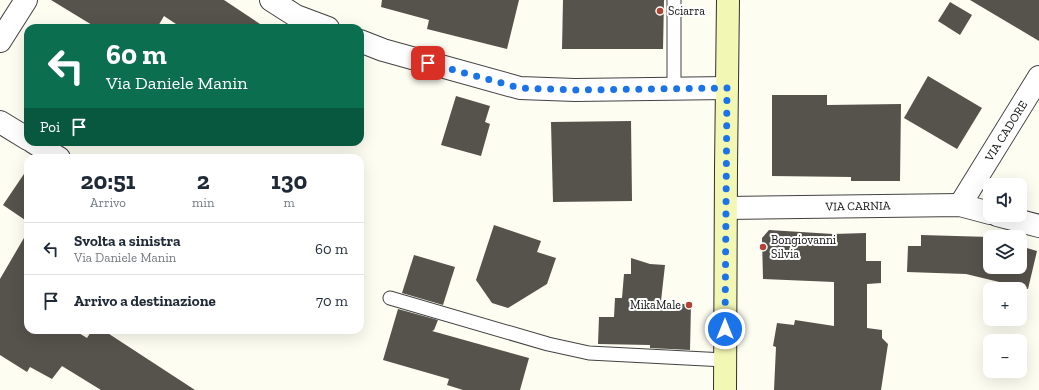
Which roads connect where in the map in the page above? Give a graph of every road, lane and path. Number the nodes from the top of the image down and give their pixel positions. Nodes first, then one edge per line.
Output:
1 (26, 0) edge
2 (271, 0) edge
3 (674, 0) edge
4 (728, 0) edge
5 (317, 24) edge
6 (0, 41) edge
7 (364, 43) edge
8 (1039, 77) edge
9 (674, 88) junction
10 (727, 88) junction
11 (0, 122) edge
12 (24, 137) edge
13 (40, 146) edge
14 (53, 154) edge
15 (960, 205) junction
16 (726, 208) junction
17 (983, 211) edge
18 (1024, 222) edge
19 (1039, 226) edge
20 (390, 298) dead end
21 (725, 360) junction
22 (726, 390) edge

1 - 6 street
2 - 5 street
3 - 9 lane
4 - 10 street
7 - 9 street
8 - 15 street, VIA CADORE
9 - 10 street
10 - 16 street
11 - 12 street
13 - 14 street
15 - 16 street, VIA CARNIA
15 - 17 street, VIA CARNIA
16 - 21 street
18 - 19 street
20 - 21 lane
21 - 22 street

